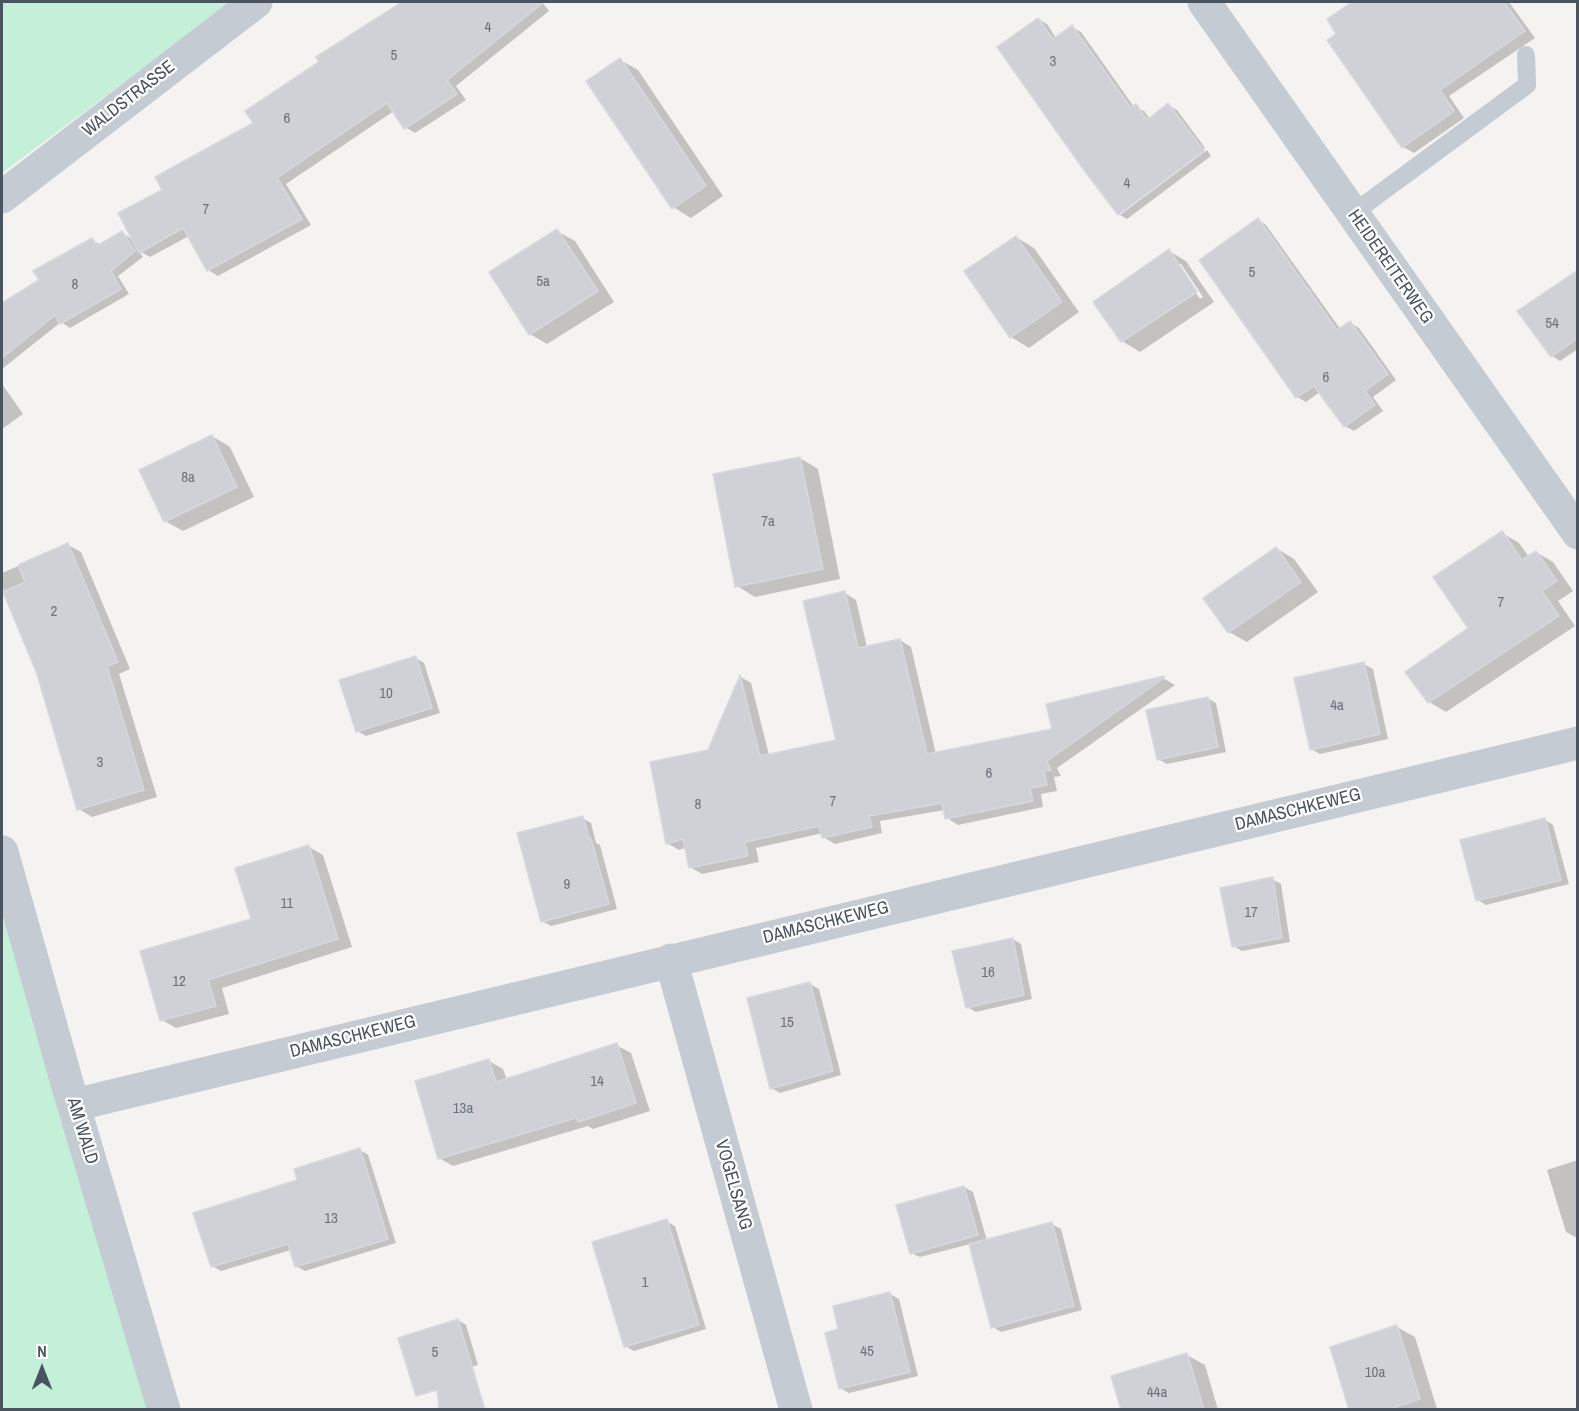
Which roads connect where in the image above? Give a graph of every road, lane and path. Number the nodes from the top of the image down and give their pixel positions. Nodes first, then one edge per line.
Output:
1 (256, 2) edge
2 (1203, 2) edge
3 (1526, 55) dead end
4 (2, 197) edge
5 (1353, 213) junction
6 (1578, 533) edge
7 (1578, 743) edge
8 (2, 852) edge
9 (670, 960) junction
10 (74, 1105) junction
11 (164, 1410) edge
12 (796, 1410) edge

1 - 4 street, WALDSTRASSE
2 - 5 street, HEIDEREITERWEG
3 - 5 lane
5 - 6 street, HEIDEREITERWEG
7 - 9 street, DAMASCHKEWEG
8 - 10 street, AM WALD
9 - 10 street, DAMASCHKEWEG
9 - 12 street, VOGELSANG
10 - 11 street, AM WALD

